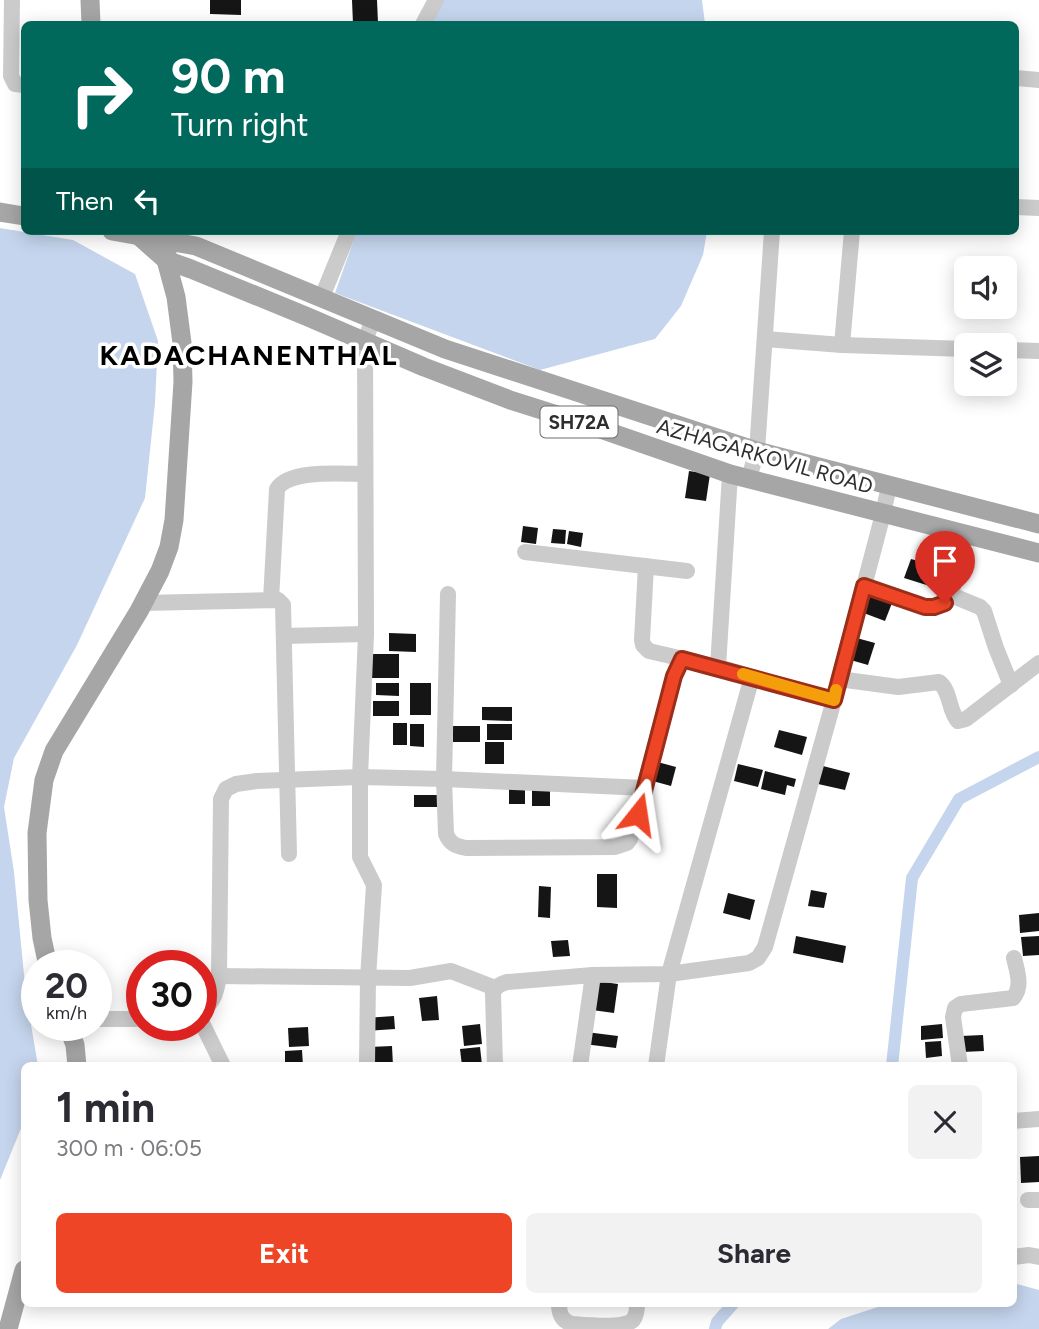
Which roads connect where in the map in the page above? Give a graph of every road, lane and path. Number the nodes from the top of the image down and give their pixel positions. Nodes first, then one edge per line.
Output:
1 (12, 0) edge
2 (90, 0) edge
3 (436, 0) edge
4 (90, 21) edge
5 (425, 21) edge
6 (1019, 78) edge
7 (1039, 80) edge
8 (21, 85) edge
9 (1019, 207) edge
10 (1039, 208) edge
11 (0, 212) edge
12 (21, 216) edge
13 (130, 235) edge
14 (347, 235) edge
15 (772, 235) edge
16 (852, 235) edge
17 (167, 251) junction
18 (322, 297) junction
19 (373, 319) junction
20 (765, 339) junction
21 (365, 341) junction
22 (842, 345) junction
23 (954, 349) edge
24 (1017, 350) edge
25 (1039, 351) edge
26 (757, 451) junction
27 (364, 474) junction
28 (740, 476) junction
29 (889, 486) junction
30 (883, 514) junction
31 (1039, 524) edge
32 (964, 534) junction
33 (525, 552) dead end
34 (1039, 553) edge
35 (646, 566) junction
36 (687, 571) dead end
37 (864, 586) junction
38 (448, 594) dead end
39 (951, 595) junction
40 (271, 600) junction
41 (143, 603) junction
42 (366, 634) junction
43 (284, 636) junction
44 (682, 659) junction
45 (1039, 663) edge
46 (718, 667) junction
47 (752, 677) junction
48 (839, 680) junction
49 (1011, 685) junction
50 (834, 700) junction
51 (360, 777) junction
52 (444, 779) junction
53 (288, 780) junction
54 (645, 788) junction
55 (289, 854) dead end
56 (45, 950) edge
57 (1014, 958) dead end
58 (669, 974) junction
59 (593, 975) junction
60 (219, 976) junction
61 (368, 978) junction
62 (217, 987) edge
63 (495, 988) junction
64 (74, 1041) edge
65 (211, 1041) edge
66 (77, 1062) edge
67 (221, 1062) edge
68 (367, 1062) edge
69 (495, 1062) edge
70 (581, 1062) edge
71 (657, 1062) edge
72 (959, 1062) edge
73 (1039, 1119) edge
74 (1017, 1121) edge
75 (1017, 1256) edge
76 (1039, 1257) edge
77 (21, 1281) edge
78 (559, 1307) edge
79 (637, 1307) edge
80 (8, 1329) edge

1 - 8 street
2 - 4 main road
3 - 5 street
6 - 7 street
9 - 10 street
11 - 12 main road
13 - 17 main road, AZHAGARKOVIL ROAD / SH72A
14 - 18 street
15 - 20 street
16 - 22 street
17 - 18 main road, AZHAGARKOVIL ROAD / SH72A
17 - 21 main road, AZHAGARKOVIL ROAD / SH72A
17 - 41 main road
18 - 19 main road, AZHAGARKOVIL ROAD / SH72A
19 - 21 street
19 - 26 main road, AZHAGARKOVIL ROAD / SH72A
20 - 22 street
20 - 26 street
21 - 27 street
21 - 28 main road, AZHAGARKOVIL ROAD / SH72A
22 - 23 street
24 - 25 street
26 - 28 street
26 - 29 main road, AZHAGARKOVIL ROAD / SH72A
27 - 40 street
27 - 42 street
28 - 30 main road, AZHAGARKOVIL ROAD / SH72A
28 - 46 street
29 - 30 street
29 - 31 main road, AZHAGARKOVIL ROAD / SH72A
30 - 32 main road, AZHAGARKOVIL ROAD / SH72A
30 - 37 street
32 - 34 main road, AZHAGARKOVIL ROAD / SH72A
32 - 39 street
33 - 35 street
35 - 36 street
35 - 44 street
37 - 39 street
37 - 48 street
38 - 52 street
39 - 49 street
40 - 41 street
40 - 43 street
41 - 56 main road
42 - 43 street
42 - 51 street
43 - 53 street
44 - 46 street
44 - 54 street
45 - 49 street
46 - 47 street
47 - 50 street
47 - 58 street
48 - 49 street
48 - 50 street
50 - 58 street
51 - 52 street
51 - 53 street
51 - 61 street
52 - 54 street
52 - 54 street
53 - 55 street
53 - 60 street
57 - 72 street
58 - 59 street
58 - 71 street
59 - 63 street
59 - 70 street
60 - 61 street
60 - 62 street
61 - 63 street
61 - 68 street
63 - 69 street
64 - 66 main road
65 - 67 street
73 - 74 street
75 - 76 street
77 - 80 main road
78 - 79 street

